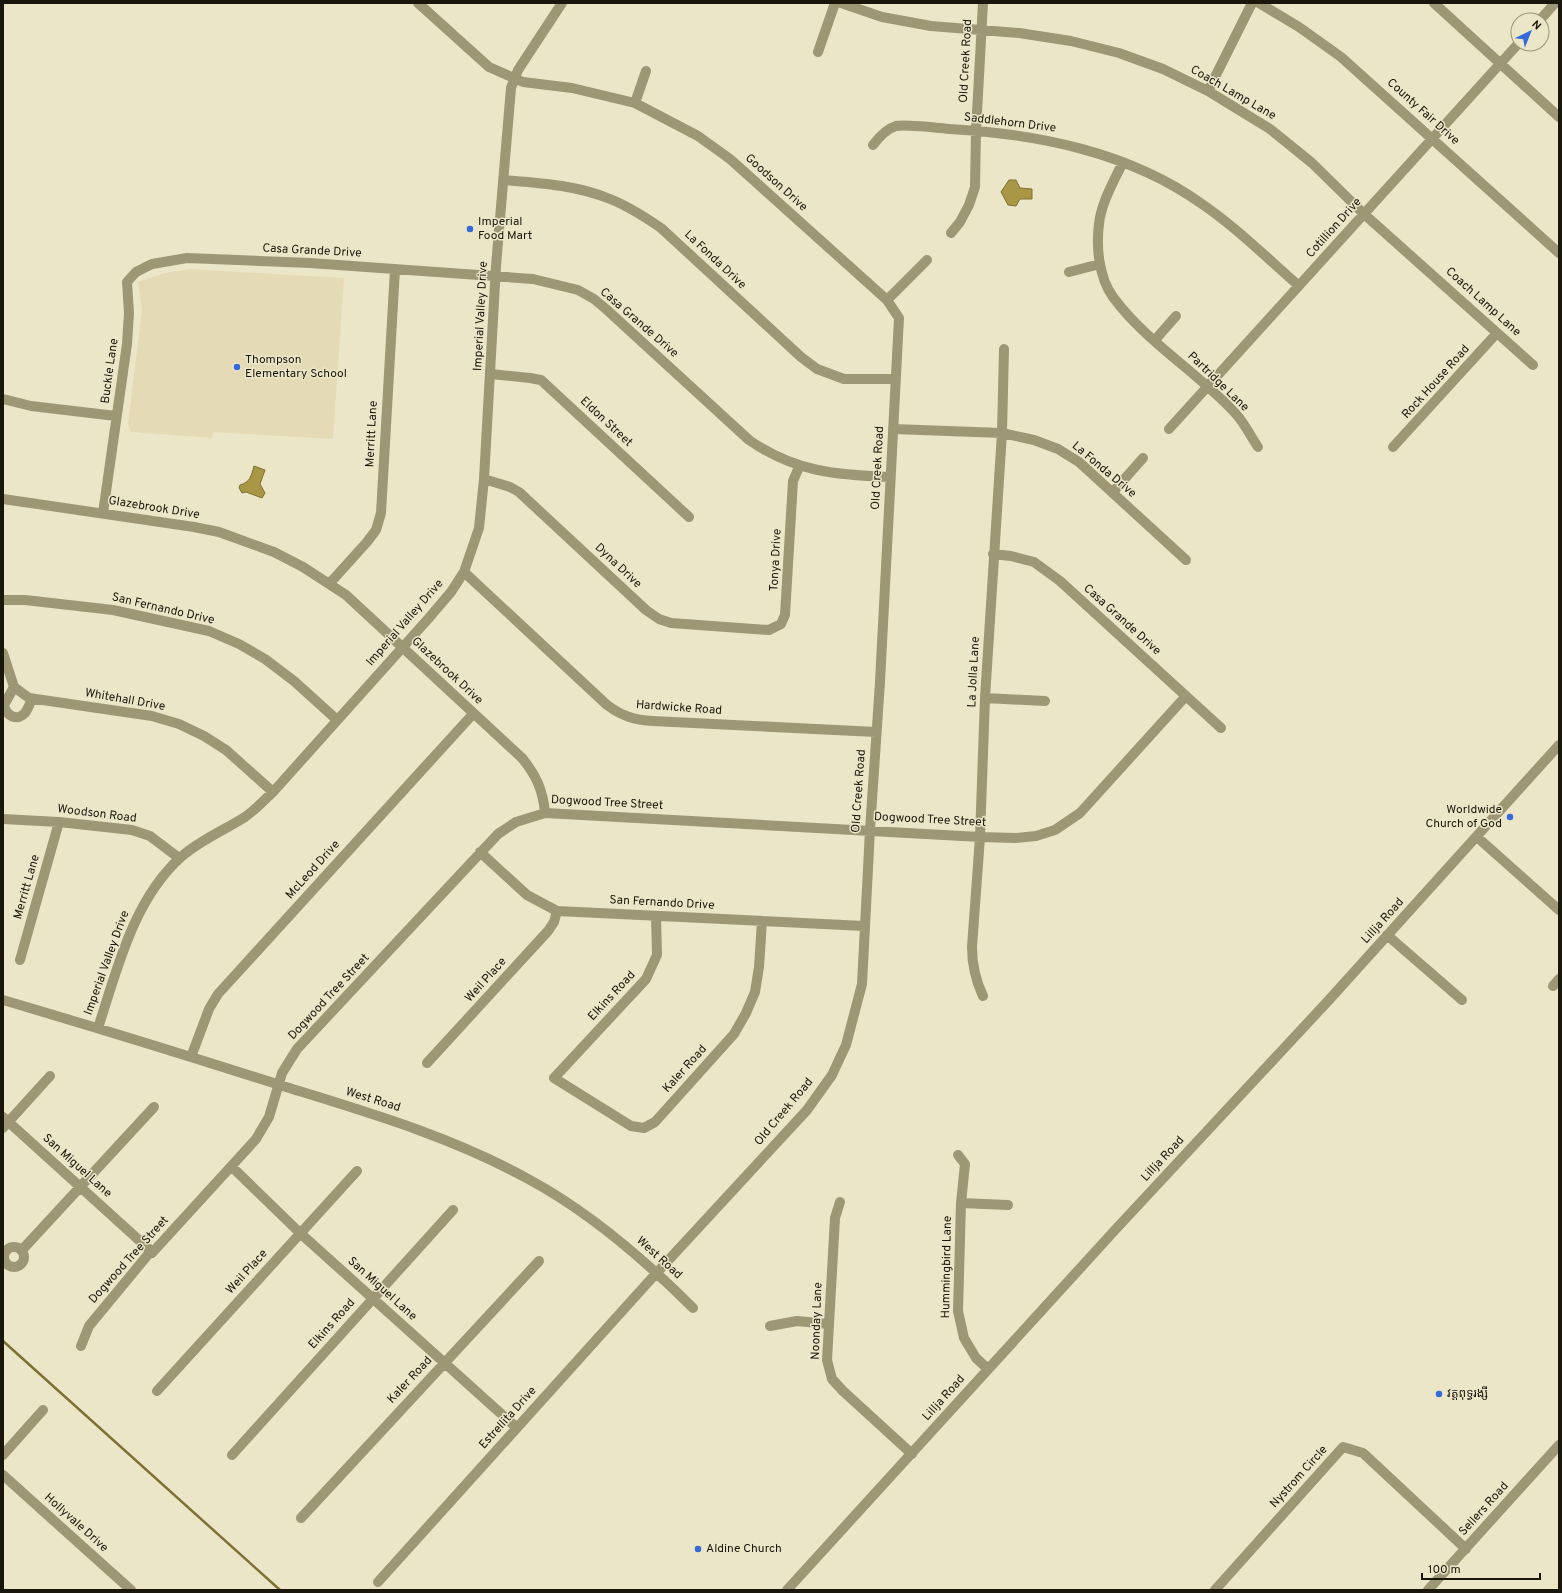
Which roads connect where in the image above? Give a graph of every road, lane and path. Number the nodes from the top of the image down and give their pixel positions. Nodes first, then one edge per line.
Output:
1 (418, 3) edge
2 (562, 3) edge
3 (835, 3) edge
4 (841, 3) edge
5 (983, 3) edge
6 (1252, 3) edge
7 (1259, 3) edge
8 (1434, 3) edge
9 (1555, 3) edge
10 (1547, 12) edge
11 (981, 29) junction
12 (818, 52) dead end
13 (1511, 52) edge
14 (1500, 64) junction
15 (646, 71) dead end
16 (514, 78) junction
17 (1208, 91) junction
18 (635, 103) junction
19 (1559, 117) edge
20 (976, 131) junction
21 (1433, 138) junction
22 (873, 145) dead end
23 (1123, 162) junction
24 (504, 180) junction
25 (1364, 214) junction
26 (951, 233) dead end
27 (1559, 252) edge
28 (927, 260) dead end
29 (171, 261) joint
30 (1100, 264) junction
31 (395, 269) junction
32 (1069, 272) dead end
33 (496, 276) junction
34 (1299, 286) junction
35 (887, 300) junction
36 (1176, 316) dead end
37 (1497, 333) junction
38 (1155, 340) junction
39 (1004, 349) dead end
40 (1533, 365) dead end
41 (491, 374) junction
42 (895, 379) junction
43 (1207, 388) junction
44 (3, 399) edge
45 (116, 416) junction
46 (893, 429) junction
47 (1169, 429) dead end
48 (1002, 433) junction
49 (1258, 447) dead end
50 (1393, 447) dead end
51 (1143, 458) dead end
52 (799, 467) junction
53 (890, 477) junction
54 (484, 479) junction
55 (1112, 492) junction
56 (3, 499) edge
57 (104, 513) junction
58 (689, 517) dead end
59 (993, 554) junction
60 (1186, 560) dead end
61 (464, 572) junction
62 (330, 583) junction
63 (3, 593) edge
64 (7, 600) edge
65 (752, 629) joint
66 (402, 647) junction
67 (3, 653) edge
68 (14, 687) junction
69 (1186, 696) junction
70 (32, 698) junction
71 (985, 698) junction
72 (1045, 700) dead end
73 (473, 714) junction
74 (336, 719) junction
75 (1221, 728) dead end
76 (876, 732) junction
77 (1559, 746) edge
78 (272, 792) junction
79 (545, 812) junction
80 (3, 819) edge
81 (59, 822) junction
82 (870, 830) junction
83 (1477, 836) junction
84 (980, 837) junction
85 (480, 852) junction
86 (180, 858) junction
87 (1559, 910) edge
88 (556, 911) junction
89 (656, 916) junction
90 (762, 921) junction
91 (864, 926) junction
92 (1387, 935) junction
93 (20, 960) dead end
94 (983, 996) dead end
95 (3, 1000) edge
96 (1462, 1000) dead end
97 (98, 1028) junction
98 (191, 1057) junction
99 (427, 1063) dead end
100 (50, 1076) dead end
101 (554, 1078) joint
102 (279, 1084) junction
103 (154, 1107) dead end
104 (5, 1122) edge
105 (958, 1155) dead end
106 (232, 1167) junction
107 (357, 1172) dead end
108 (81, 1187) junction
109 (840, 1202) dead end
110 (961, 1203) junction
111 (1008, 1205) dead end
112 (452, 1210) dead end
113 (300, 1233) junction
114 (22, 1250) dead end
115 (151, 1252) junction
116 (539, 1261) dead end
117 (657, 1272) junction
118 (373, 1298) junction
119 (693, 1308) dead end
120 (828, 1324) junction
121 (770, 1326) dead end
122 (81, 1346) dead end
123 (444, 1363) junction
124 (988, 1369) junction
125 (157, 1391) dead end
126 (43, 1410) dead end
127 (517, 1428) junction
128 (1559, 1445) edge
129 (912, 1454) junction
130 (3, 1455) edge
131 (232, 1455) dead end
132 (3, 1475) edge
133 (300, 1518) dead end
134 (1466, 1549) junction
135 (378, 1582) dead end
136 (131, 1590) edge
137 (787, 1590) edge
138 (1215, 1590) edge
139 (1428, 1590) edge

1 - 16 street, Goodson Drive
2 - 16 street, Imperial Valley Drive
3 - 12 street
4 - 11 street, Coach Lamp Lane
5 - 11 street, Old Creek Road
6 - 17 street
7 - 21 street, County Fair Drive
8 - 14 street
9 - 10 street
11 - 17 street, Coach Lamp Lane
11 - 20 street, Old Creek Road
13 - 14 street, Cotillion Drive
14 - 19 street
14 - 21 street, Cotillion Drive
15 - 18 street
16 - 18 street, Goodson Drive
16 - 24 street, Imperial Valley Drive
17 - 25 street, Coach Lamp Lane
18 - 35 street, Goodson Drive
20 - 22 street, Saddlehorn Drive
20 - 23 street, Saddlehorn Drive
20 - 26 street, Old Creek Road
21 - 25 street, Cotillion Drive
21 - 27 street, County Fair Drive
23 - 30 street, Partridge Lane
23 - 34 street, Saddlehorn Drive
24 - 33 street, Imperial Valley Drive
24 - 42 street, La Fonda Drive
25 - 34 street, Cotillion Drive
25 - 37 street, Coach Lamp Lane
28 - 35 street
29 - 31 street, Casa Grande Drive
29 - 45 street, Buckle Lane
30 - 32 street
30 - 38 street, Partridge Lane
31 - 33 street, Casa Grande Drive
31 - 62 street, Merritt Lane
33 - 41 street, Imperial Valley Drive
33 - 52 street, Casa Grande Drive
34 - 43 street, Cotillion Drive
35 - 42 street, Old Creek Road
36 - 38 street
37 - 40 street, Coach Lamp Lane
37 - 50 street, Rock House Road
38 - 43 street, Partridge Lane
39 - 48 street, La Jolla Lane
41 - 54 street, Imperial Valley Drive
41 - 58 street, Eldon Street
42 - 46 street, Old Creek Road
43 - 47 street, Cotillion Drive
43 - 49 street, Partridge Lane
44 - 45 street
45 - 57 street, Buckle Lane
46 - 48 street, La Fonda Drive
46 - 53 street, Old Creek Road
48 - 55 street, La Fonda Drive
48 - 59 street, La Jolla Lane
51 - 55 street
52 - 53 street, Casa Grande Drive
52 - 65 street, Tonya Drive
53 - 76 street, Old Creek Road
54 - 61 street, Imperial Valley Drive
54 - 65 street, Dyna Drive
55 - 60 street, La Fonda Drive
56 - 57 street, Glazebrook Drive
57 - 62 street, Glazebrook Drive
59 - 69 street, Casa Grande Drive
59 - 71 street, La Jolla Lane
61 - 66 street, Imperial Valley Drive
61 - 76 street, Hardwicke Road
62 - 66 street, Glazebrook Drive
63 - 64 street
64 - 74 street, San Fernando Drive
66 - 73 street, Glazebrook Drive
66 - 74 street, Imperial Valley Drive
67 - 68 street
68 - 70 street, Whitehall Drive
68 - 70 street
69 - 75 street, Casa Grande Drive
69 - 84 street, Dogwood Tree Street
70 - 78 street, Whitehall Drive
71 - 72 street
71 - 84 street, La Jolla Lane
73 - 79 street, Glazebrook Drive
73 - 98 street, McLeod Drive
74 - 78 street, Imperial Valley Drive
76 - 82 street, Old Creek Road
77 - 83 street, Lillja Road
78 - 86 street, Imperial Valley Drive
79 - 82 street, Dogwood Tree Street
79 - 85 street, Dogwood Tree Street
80 - 81 street, Woodson Road
81 - 86 street, Woodson Road
81 - 93 street, Merritt Lane
82 - 84 street, Dogwood Tree Street
82 - 91 street, Old Creek Road
83 - 87 street
83 - 92 street, Lillja Road
84 - 94 street, La Jolla Lane
85 - 88 street, San Fernando Drive
85 - 102 street, Dogwood Tree Street
86 - 97 street, Imperial Valley Drive
88 - 89 street, San Fernando Drive
88 - 99 street, Weil Place
89 - 90 street, San Fernando Drive
89 - 101 street, Elkins Road
90 - 91 street, San Fernando Drive
90 - 101 street, Kaler Road
91 - 117 street, Old Creek Road
92 - 96 street
92 - 124 street, Lillja Road
95 - 97 street, West Road
97 - 98 street, West Road
98 - 102 street, West Road
100 - 104 street
102 - 106 street, Dogwood Tree Street
102 - 117 street, West Road
103 - 108 street
104 - 108 street, San Miguel Lane
105 - 110 street, Hummingbird Lane
106 - 113 street, San Miguel Lane
106 - 115 street, Dogwood Tree Street
107 - 113 street, Weil Place
108 - 114 street
108 - 115 street, San Miguel Lane
109 - 120 street, Noonday Lane
110 - 111 street, Hummingbird Lane
110 - 124 street, Hummingbird Lane
112 - 118 street, Elkins Road
113 - 118 street, San Miguel Lane
113 - 125 street, Weil Place
115 - 122 street, Dogwood Tree Street
116 - 123 street, Kaler Road
117 - 119 street, West Road
117 - 127 street, Estrellita Drive
118 - 123 street, San Miguel Lane
118 - 131 street, Elkins Road
120 - 121 street
120 - 129 street, Noonday Lane
123 - 127 street, San Miguel Lane
123 - 133 street, Kaler Road
124 - 129 street, Lillja Road
126 - 130 street
127 - 135 street, Estrellita Drive
128 - 134 street, Sellers Road
129 - 137 street, Lillja Road
132 - 136 street, Hollyvale Drive
134 - 138 street, Nystrom Circle
134 - 139 street, Sellers Road

